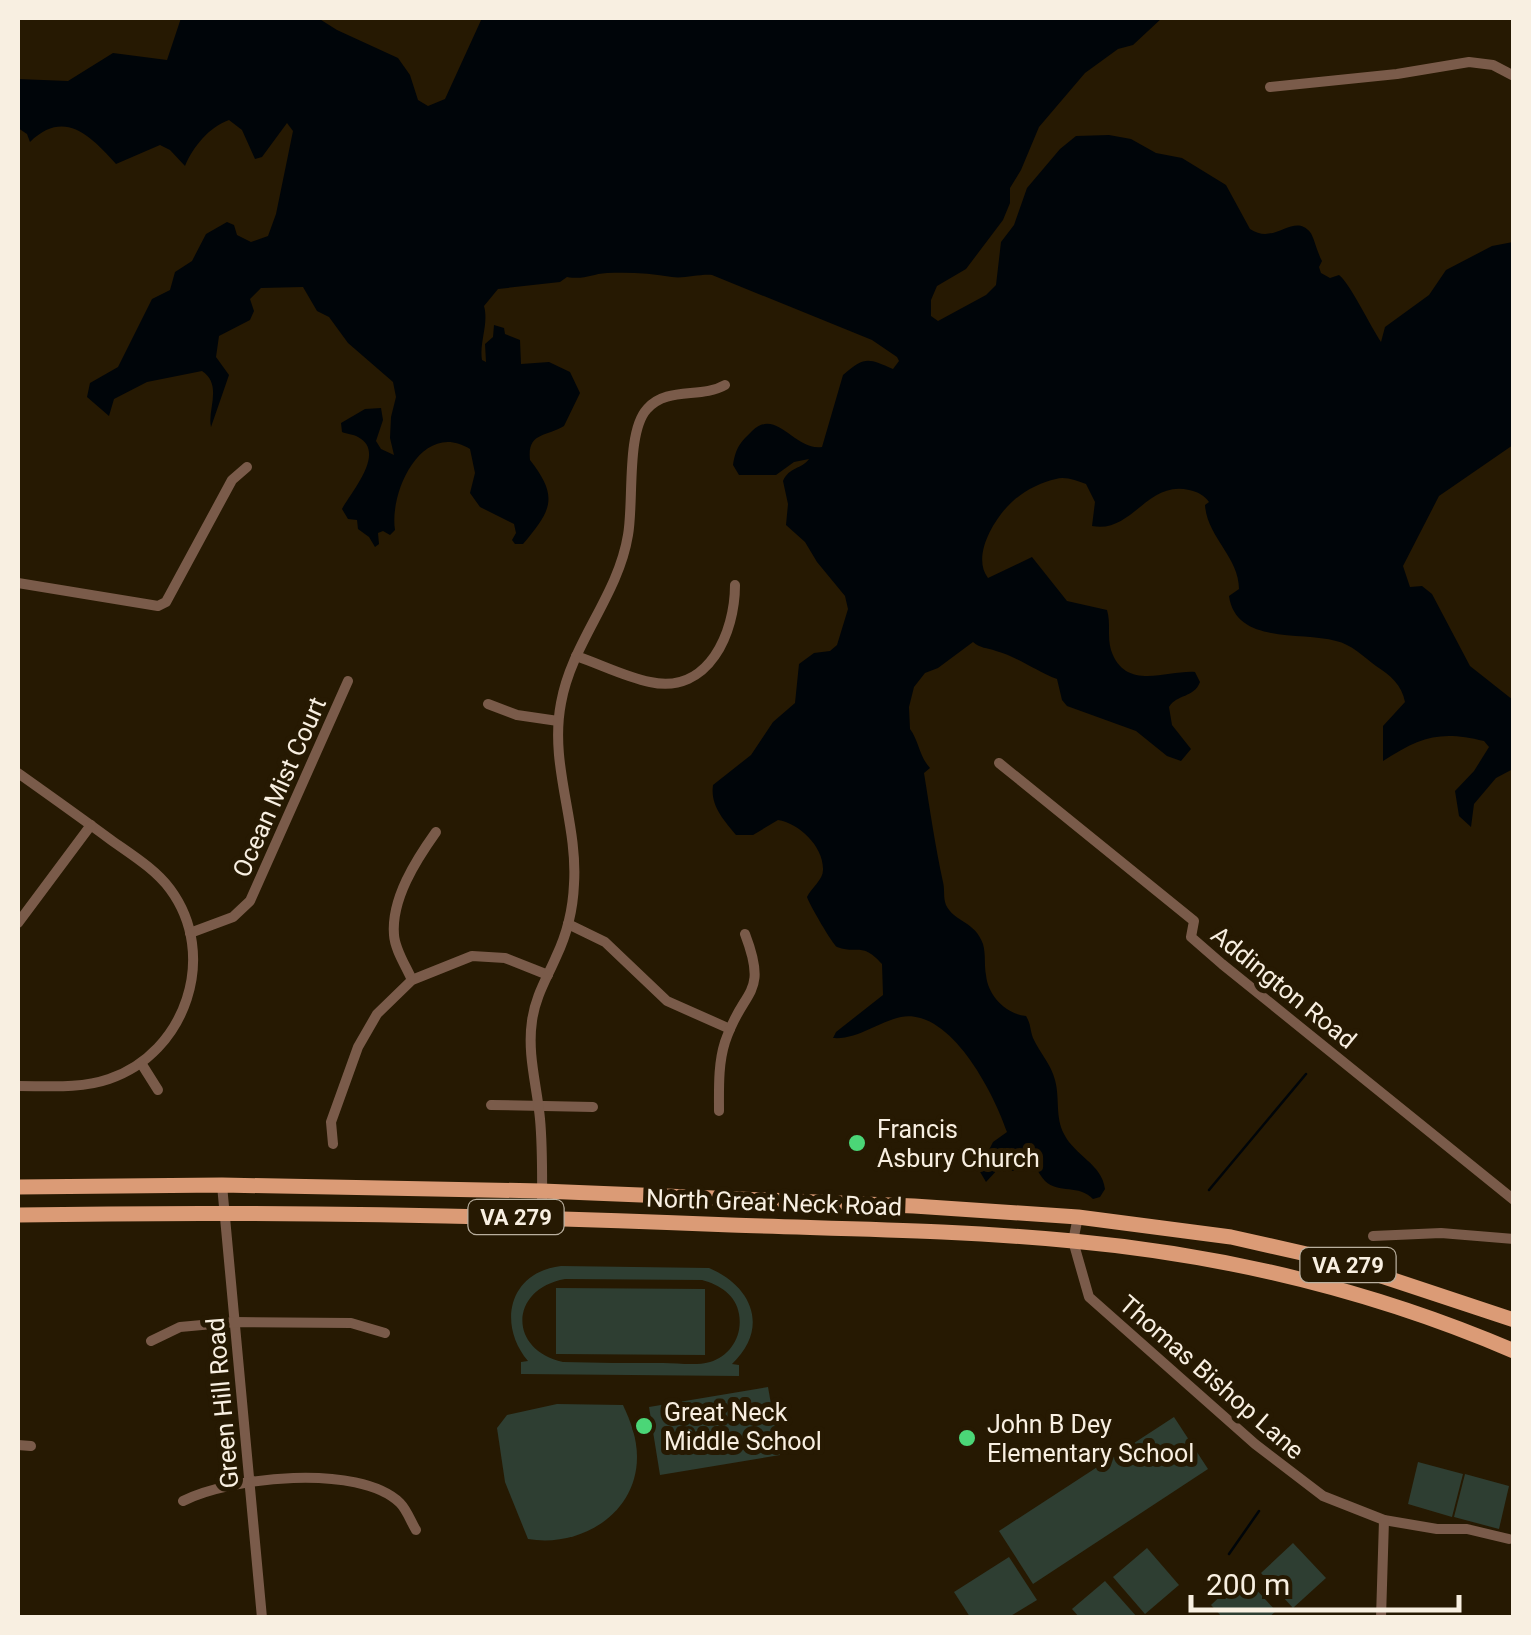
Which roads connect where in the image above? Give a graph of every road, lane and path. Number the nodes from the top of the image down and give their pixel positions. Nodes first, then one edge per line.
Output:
1 (1514, 76) edge
2 (1270, 87) dead end
3 (725, 386) dead end
4 (246, 466) dead end
5 (18, 583) edge
6 (735, 584) dead end
7 (576, 656) junction
8 (348, 680) dead end
9 (488, 704) dead end
10 (558, 721) junction
11 (999, 763) dead end
12 (18, 772) edge
13 (90, 825) junction
14 (436, 832) dead end
15 (18, 923) edge
16 (568, 924) junction
17 (190, 934) junction
18 (745, 934) dead end
19 (548, 975) junction
20 (412, 980) junction
21 (730, 1030) junction
22 (141, 1063) junction
23 (18, 1086) edge
24 (158, 1090) dead end
25 (491, 1104) dead end
26 (538, 1106) junction
27 (594, 1108) dead end
28 (719, 1111) dead end
29 (333, 1144) dead end
30 (222, 1185) junction
31 (18, 1187) edge
32 (542, 1191) junction
33 (1514, 1200) edge
34 (225, 1212) junction
35 (18, 1214) edge
36 (542, 1217) junction
37 (1078, 1217) junction
38 (1374, 1236) dead end
39 (1514, 1239) edge
40 (1073, 1241) junction
41 (1514, 1320) edge
42 (234, 1322) junction
43 (386, 1333) dead end
44 (151, 1341) dead end
45 (1514, 1350) edge
46 (18, 1445) edge
47 (31, 1446) dead end
48 (250, 1484) junction
49 (182, 1501) dead end
50 (1384, 1520) junction
51 (416, 1530) dead end
52 (1508, 1539) dead end
53 (262, 1618) edge
54 (1381, 1618) edge

1 - 2 street
3 - 7 street
4 - 5 street
6 - 7 street
7 - 10 street
8 - 17 street, Ocean Mist Court
9 - 10 street
10 - 16 street
11 - 33 street, Addington Road
12 - 13 street
13 - 15 street
13 - 17 street
14 - 20 street
16 - 19 street
16 - 21 street
17 - 22 street
18 - 21 street
19 - 20 street
19 - 26 street
20 - 29 street
21 - 28 street
22 - 23 street
22 - 24 street
25 - 26 street
26 - 27 street
26 - 32 street
30 - 31 main road, North Great Neck Road / VA 279
30 - 32 main road, North Great Neck Road / VA 279
30 - 34 street, Green Hill Road
32 - 36 street
32 - 37 main road, North Great Neck Road / VA 279
34 - 35 main road, North Great Neck Road / VA 279
34 - 36 main road, North Great Neck Road / VA 279
34 - 42 street, Green Hill Road
36 - 40 main road, North Great Neck Road / VA 279
37 - 40 street, Thomas Bishop Lane
37 - 41 main road, North Great Neck Road / VA 279
38 - 39 street
40 - 45 main road, North Great Neck Road / VA 279
40 - 50 street, Thomas Bishop Lane
42 - 43 street
42 - 44 street
42 - 48 street, Green Hill Road
46 - 47 street
48 - 49 street
48 - 51 street
48 - 53 street, Green Hill Road
50 - 52 street, Thomas Bishop Lane
50 - 54 street

